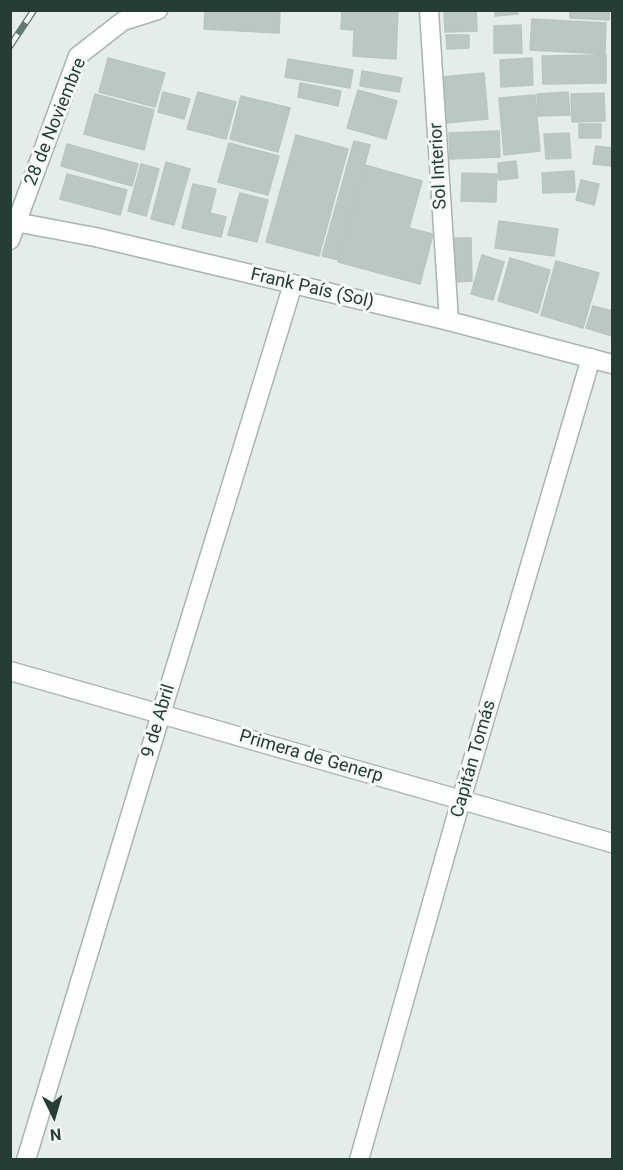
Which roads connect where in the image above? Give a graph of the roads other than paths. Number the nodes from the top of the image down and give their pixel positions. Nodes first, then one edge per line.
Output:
1 (158, 10) edge
2 (429, 10) edge
3 (14, 221) edge
4 (10, 240) edge
5 (293, 284) junction
6 (449, 321) junction
7 (591, 358) junction
8 (612, 364) edge
9 (10, 671) edge
10 (160, 714) junction
11 (461, 800) junction
12 (612, 843) edge
13 (27, 1160) edge
14 (359, 1160) edge

1 - 3 street, 28 de Noviembre
2 - 6 street, Sol Interior
3 - 4 street, 28 de Noviembre
3 - 5 street, Frank País (Sol)
5 - 6 street, Frank País (Sol)
5 - 10 street, 9 de Abril
6 - 7 street, Frank País (Sol)
7 - 8 street, Frank País (Sol)
7 - 11 street, Capitán Tomás
9 - 10 street, Primera de Generp
10 - 11 street, Primera de Generp
10 - 13 street, 9 de Abril
11 - 12 street, Primera de Generp
11 - 14 street, Capitán Tomás

